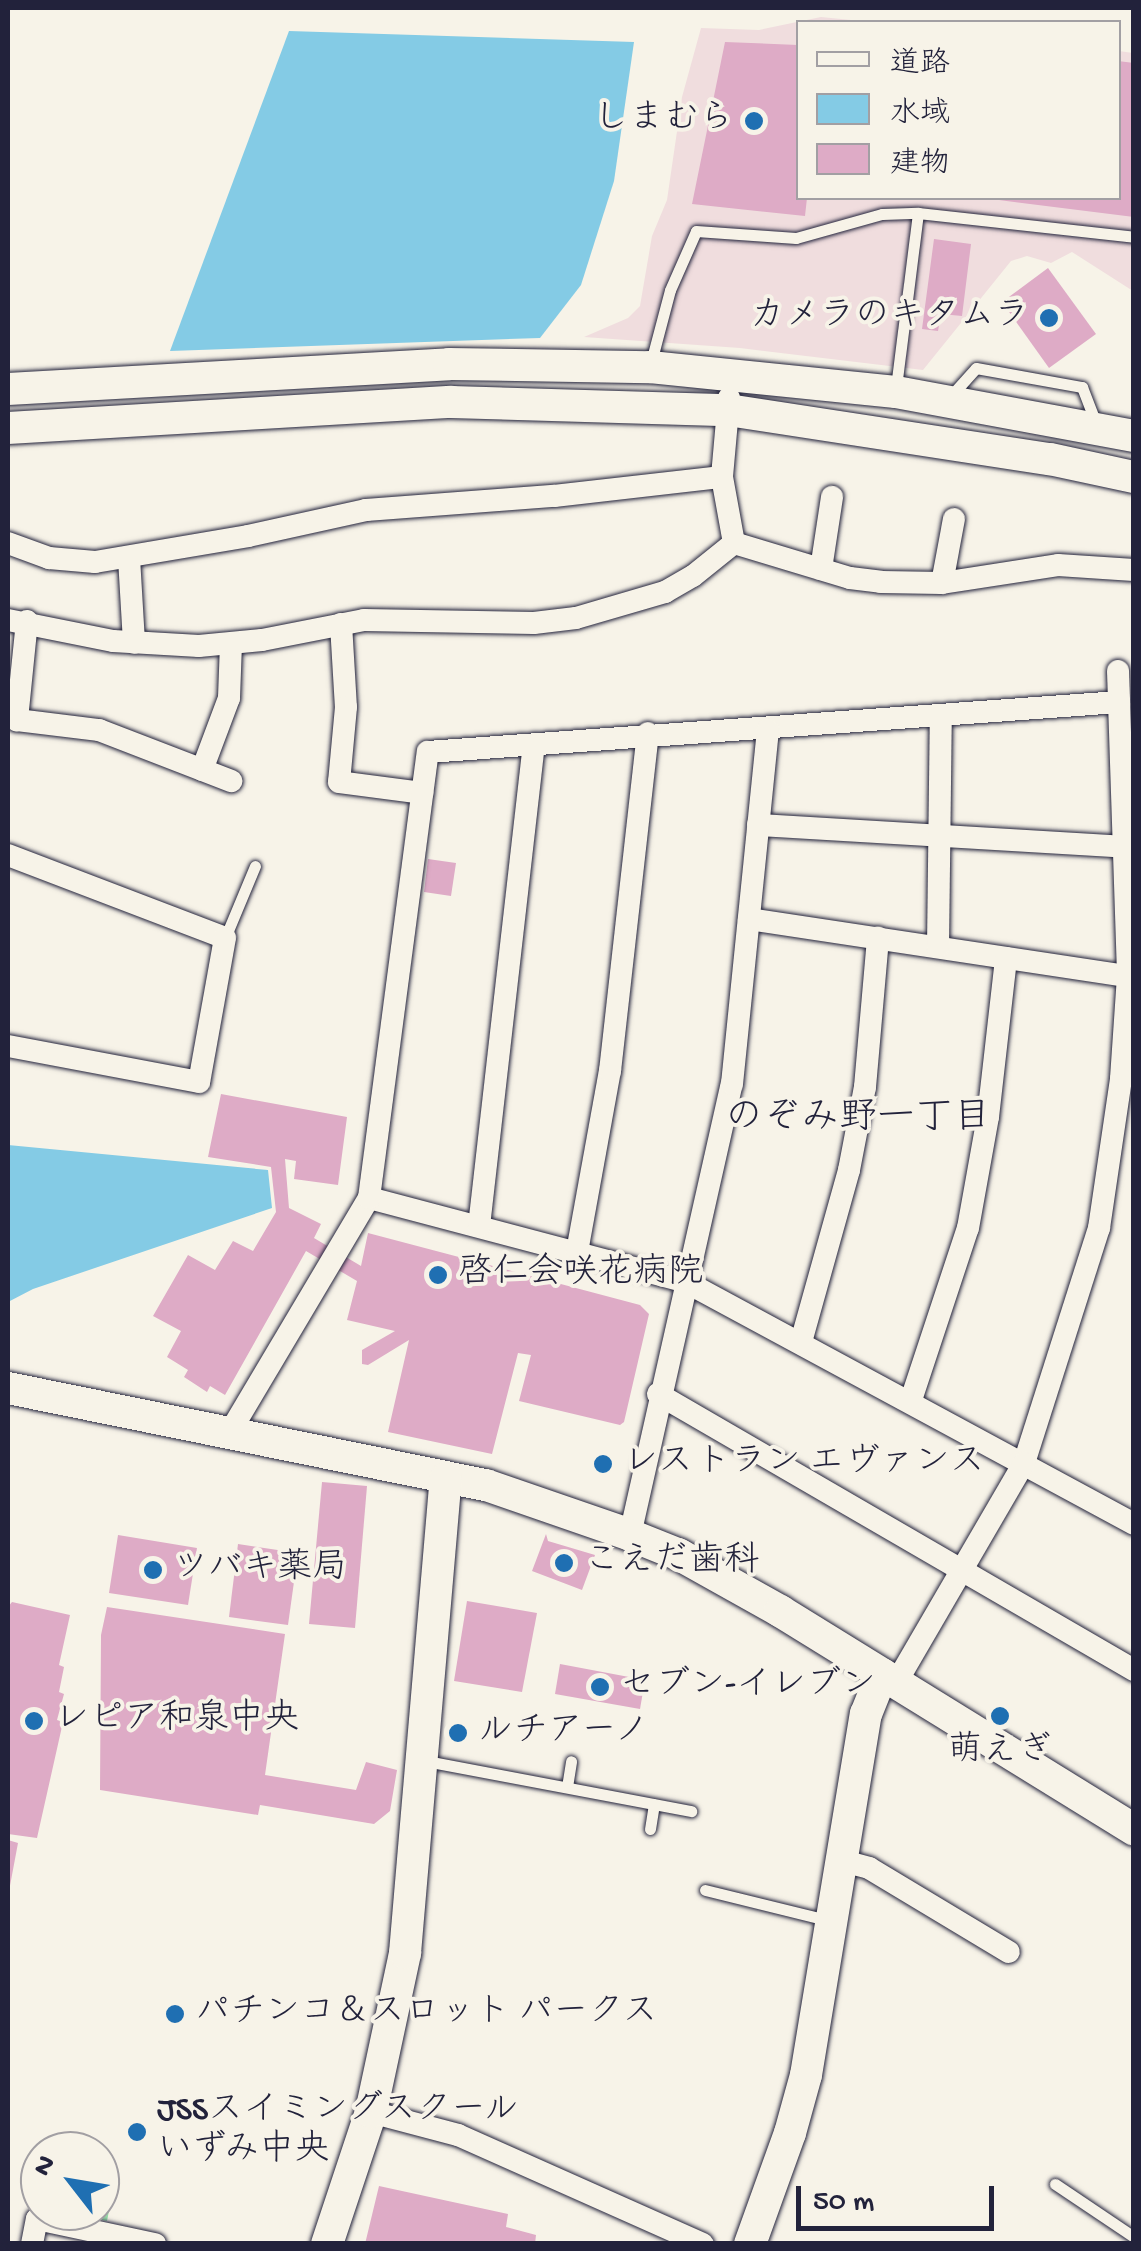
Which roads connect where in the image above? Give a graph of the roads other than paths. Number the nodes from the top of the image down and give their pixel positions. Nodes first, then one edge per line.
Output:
1 (918, 213) junction
2 (1134, 236) edge
3 (650, 367) junction
4 (732, 376) junction
5 (8, 388) edge
6 (896, 392) junction
7 (728, 410) junction
8 (8, 428) edge
9 (1134, 436) edge
10 (722, 477) junction
11 (1134, 477) edge
12 (832, 497) dead end
13 (954, 519) dead end
14 (8, 543) edge
15 (734, 543) junction
16 (129, 558) junction
17 (821, 569) junction
18 (1134, 570) edge
19 (942, 583) junction
20 (17, 621) edge
21 (341, 624) junction
22 (134, 643) junction
23 (231, 644) junction
24 (1118, 670) dead end
25 (1118, 702) junction
26 (941, 716) junction
27 (768, 730) junction
28 (648, 734) junction
29 (534, 745) junction
30 (202, 770) junction
31 (1127, 776) edge
32 (231, 782) dead end
33 (422, 794) junction
34 (758, 824) junction
35 (940, 836) junction
36 (1123, 847) junction
37 (8, 856) edge
38 (255, 866) dead end
39 (1129, 889) edge
40 (748, 918) junction
41 (225, 938) junction
42 (878, 938) junction
43 (938, 947) junction
44 (1006, 958) junction
45 (1128, 976) junction
46 (1130, 1008) edge
47 (8, 1046) edge
48 (369, 1198) junction
49 (479, 1226) junction
50 (577, 1252) junction
51 (686, 1282) junction
52 (801, 1342) junction
53 (8, 1388) edge
54 (658, 1394) junction
55 (910, 1400) junction
56 (230, 1432) junction
57 (1024, 1463) junction
58 (446, 1479) junction
59 (1132, 1519) edge
60 (630, 1534) junction
61 (964, 1568) junction
62 (1134, 1670) edge
63 (889, 1679) junction
64 (422, 1760) junction
65 (571, 1761) dead end
66 (567, 1787) junction
67 (654, 1804) junction
68 (691, 1811) dead end
69 (650, 1829) dead end
70 (1134, 1830) edge
71 (843, 1861) junction
72 (705, 1890) dead end
73 (969, 1900) dead end
74 (834, 1921) junction
75 (956, 1921) junction
76 (1009, 1952) dead end
77 (371, 2112) junction
78 (1055, 2184) dead end
79 (1134, 2237) edge
80 (32, 2244) edge
81 (155, 2244) edge
82 (327, 2244) edge
83 (703, 2244) edge
84 (750, 2244) edge

1 - 2 lane
1 - 3 lane
1 - 6 lane
3 - 4 street
3 - 5 street
4 - 6 street
4 - 7 street
6 - 9 street
7 - 8 street
7 - 10 street
7 - 11 street
10 - 15 street
10 - 16 street
12 - 17 street
13 - 19 street
14 - 16 street
15 - 17 street
15 - 21 street
16 - 22 street
17 - 19 street
18 - 19 street
20 - 22 street
20 - 30 street
21 - 23 street
21 - 33 street
22 - 23 street
23 - 30 street
24 - 25 street
25 - 26 street
25 - 31 street
26 - 27 street
26 - 35 street
27 - 28 street
27 - 34 street
28 - 29 street
28 - 50 street
29 - 33 street
29 - 49 street
30 - 32 street
31 - 36 street
33 - 48 street
34 - 35 street
34 - 40 street
35 - 36 street
35 - 43 street
36 - 39 street
37 - 41 street
38 - 41 lane
39 - 45 street
40 - 42 street
40 - 51 street
41 - 47 street
42 - 43 street
42 - 52 street
43 - 44 street
44 - 45 street
44 - 55 street
45 - 46 street
46 - 57 street
48 - 49 street
48 - 56 street
49 - 50 street
50 - 51 street
51 - 52 street
51 - 54 street
52 - 55 street
53 - 56 street
54 - 60 street
54 - 61 street
55 - 57 street
56 - 58 street
57 - 59 street
57 - 61 street
58 - 60 street
58 - 64 street
60 - 63 street
61 - 62 street
61 - 63 street
63 - 70 street
63 - 71 street
64 - 66 lane
64 - 77 street
65 - 66 lane
66 - 67 lane
67 - 68 lane
67 - 69 lane
71 - 74 street
71 - 75 street
72 - 74 lane
73 - 75 street
74 - 84 street
75 - 76 street
77 - 82 street
77 - 83 street
78 - 79 lane
80 - 81 street

